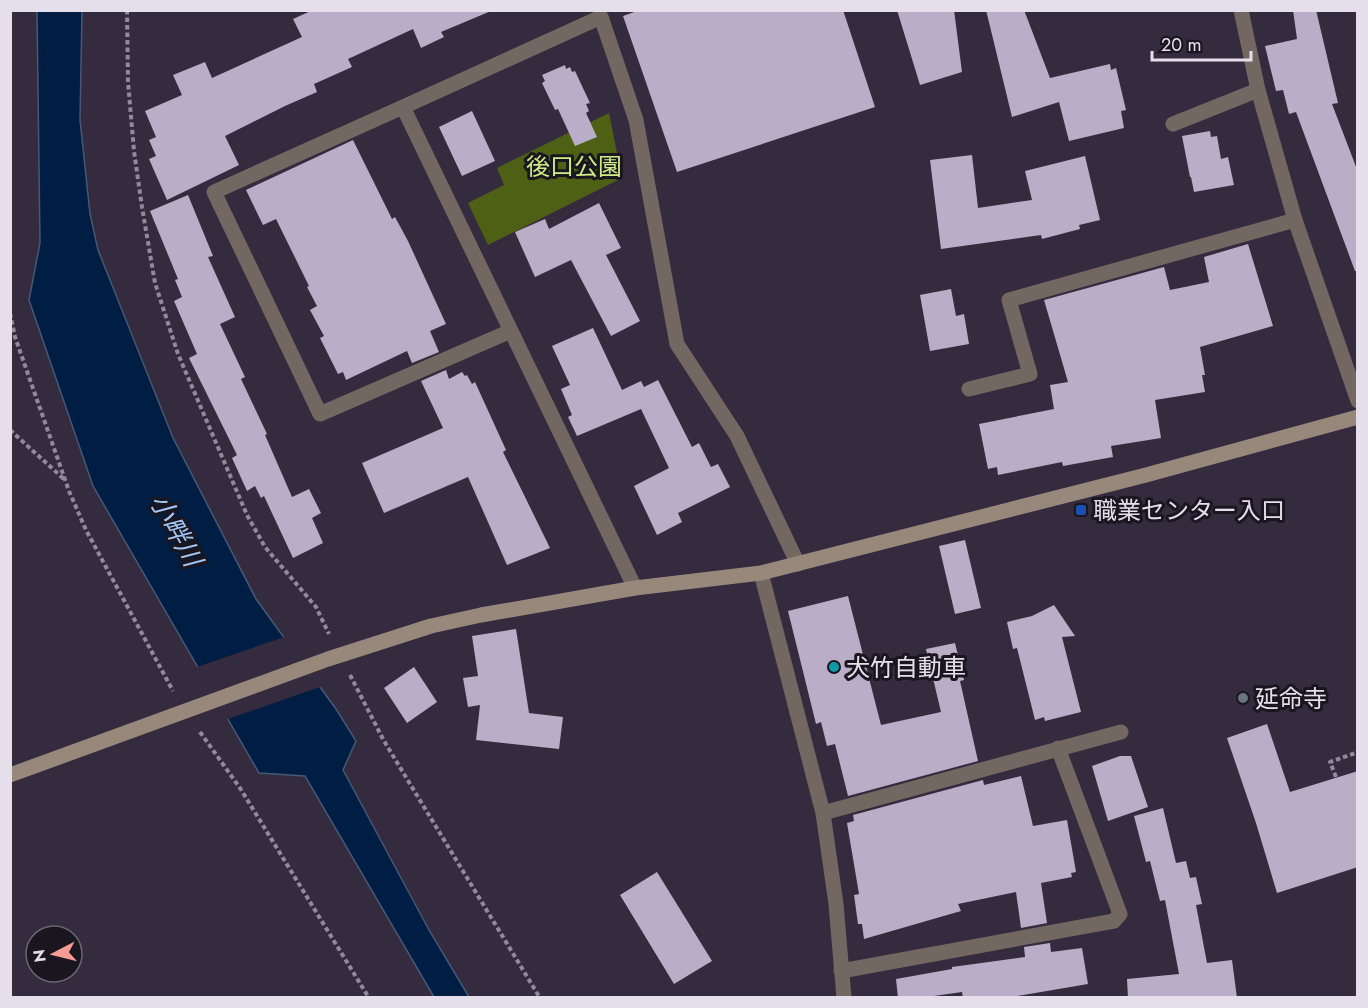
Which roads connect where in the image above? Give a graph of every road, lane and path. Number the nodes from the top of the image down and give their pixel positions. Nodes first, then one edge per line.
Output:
1 (127, 10) edge
2 (1241, 10) edge
3 (599, 14) edge
4 (1258, 90) junction
5 (403, 106) junction
6 (1173, 124) dead end
7 (1296, 220) junction
8 (10, 313) edge
9 (511, 331) junction
10 (969, 389) dead end
11 (1358, 401) edge
12 (1358, 417) edge
13 (10, 430) edge
14 (66, 481) junction
15 (798, 564) junction
16 (761, 573) junction
17 (635, 588) junction
18 (334, 657) junction
19 (191, 709) junction
20 (1121, 732) dead end
21 (1058, 748) junction
22 (1358, 752) edge
23 (10, 776) edge
24 (1336, 777) dead end
25 (823, 813) junction
26 (841, 971) junction
27 (840, 996) edge
28 (369, 998) edge
29 (540, 998) edge

1 - 18 path
2 - 4 street
3 - 5 street
3 - 15 street
4 - 6 street
4 - 7 street
5 - 9 street
5 - 9 street
7 - 10 street
7 - 11 street
8 - 14 path
9 - 17 street
12 - 15 street
13 - 14 path
14 - 19 path
15 - 16 street
16 - 17 street
16 - 25 street
17 - 18 street
18 - 19 street
18 - 29 path
19 - 23 street
19 - 28 path
20 - 21 street
21 - 25 street
21 - 26 street
22 - 24 path
25 - 26 street
26 - 27 street

